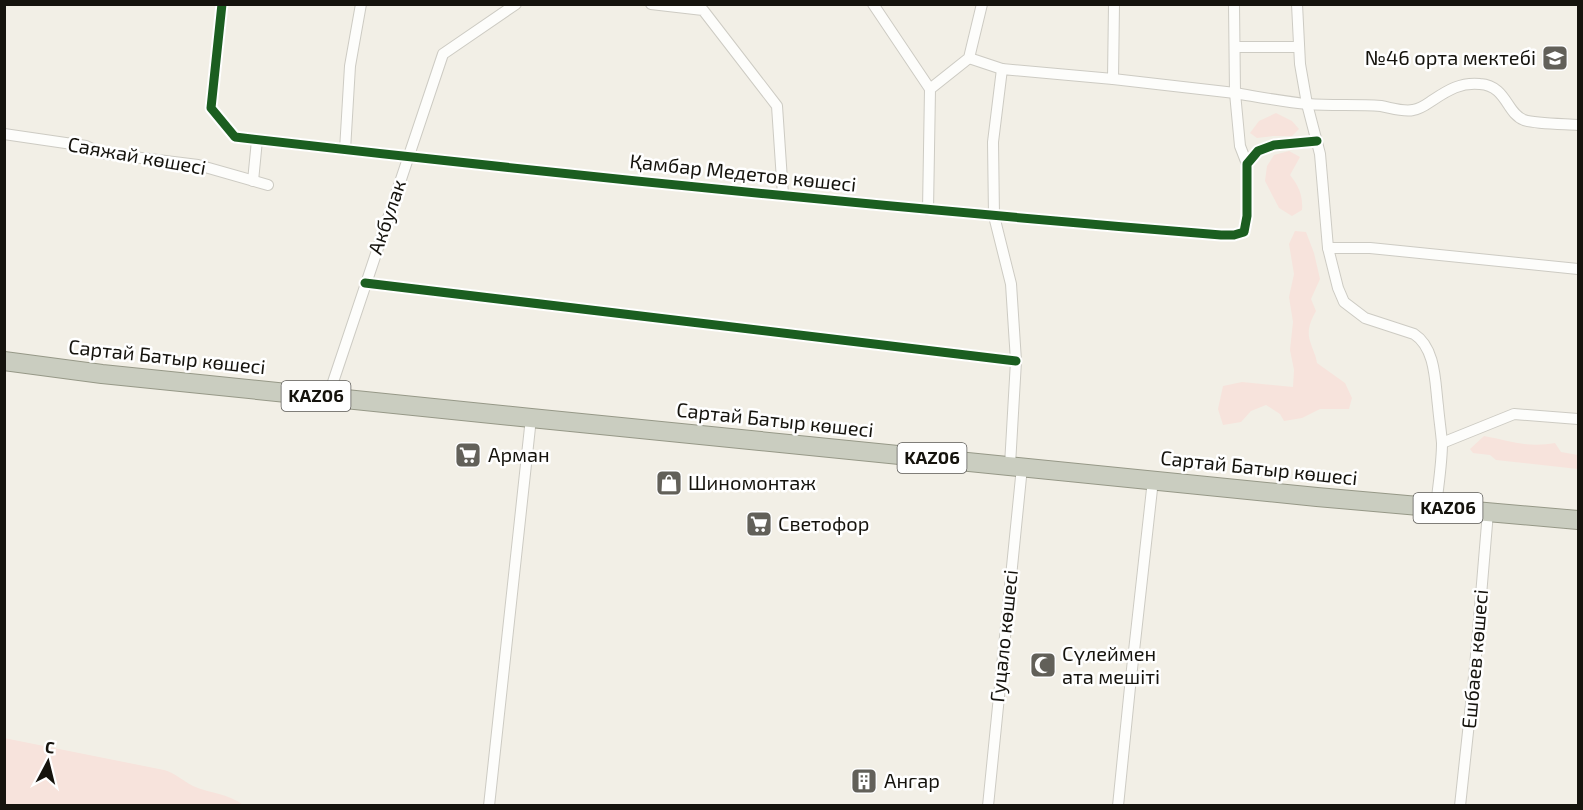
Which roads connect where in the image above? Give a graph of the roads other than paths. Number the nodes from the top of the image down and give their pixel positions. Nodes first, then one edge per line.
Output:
1 (222, 4) edge
2 (361, 4) edge
3 (516, 4) edge
4 (651, 4) edge
5 (873, 4) edge
6 (982, 4) edge
7 (1114, 4) edge
8 (1234, 4) edge
9 (1298, 4) edge
10 (1299, 46) junction
11 (1235, 47) junction
12 (969, 58) junction
13 (1002, 69) junction
14 (1113, 79) junction
15 (930, 89) junction
16 (1235, 93) junction
17 (1307, 104) junction
18 (1578, 125) edge
19 (4, 134) edge
20 (258, 140) junction
21 (1317, 141) junction
22 (345, 150) junction
23 (408, 157) junction
24 (1247, 164) junction
25 (254, 181) junction
26 (268, 185) dead end
27 (783, 195) junction
28 (928, 210) junction
29 (994, 216) junction
30 (1328, 248) junction
31 (1578, 269) edge
32 (365, 283) junction
33 (4, 361) edge
34 (1016, 361) junction
35 (328, 397) junction
36 (531, 418) junction
37 (1578, 419) edge
38 (1442, 443) junction
39 (1016, 466) junction
40 (1153, 480) junction
41 (1436, 507) junction
42 (1488, 512) junction
43 (1578, 520) edge
44 (489, 806) edge
45 (988, 806) edge
46 (1118, 806) edge
47 (1460, 806) edge

1 - 20 street, Қамбар Медетов көшесі
2 - 22 street
3 - 23 street, Акбулак
4 - 27 street
5 - 15 street
6 - 12 street
7 - 14 street
8 - 11 street
9 - 10 street
10 - 11 street
10 - 17 street
11 - 16 street
12 - 13 street
12 - 15 street
13 - 14 street
13 - 29 street, Гуцало көшесі
14 - 16 street
15 - 28 street
16 - 17 street
16 - 24 street
17 - 18 street
17 - 21 street
19 - 25 street, Саяжай көшесі
20 - 22 street, Қамбар Медетов көшесі
20 - 25 street
21 - 24 street
21 - 30 street
22 - 23 street, Қамбар Медетов көшесі
23 - 27 street, Қамбар Медетов көшесі
23 - 32 street, Акбулак
24 - 29 street, Қамбар Медетов көшесі
25 - 26 street, Саяжай көшесі
27 - 28 street, Қамбар Медетов көшесі
28 - 29 street, Қамбар Медетов көшесі
29 - 34 street, Гуцало көшесі
30 - 31 street
30 - 38 street
32 - 34 street
32 - 35 street, Акбулак
33 - 35 highway, Сартай Батыр көшесі / KАZ06
34 - 39 street, Гуцало көшесі
35 - 36 highway, Сартай Батыр көшесі / KАZ06
36 - 39 highway, Сартай Батыр көшесі / KАZ06
36 - 44 street
37 - 38 street
38 - 41 street
39 - 40 highway, Сартай Батыр көшесі / KАZ06
39 - 45 street, Гуцало көшесі
40 - 41 highway, Сартай Батыр көшесі / KАZ06
40 - 46 street
41 - 42 highway, Сартай Батыр көшесі / KАZ06
42 - 43 highway, Сартай Батыр көшесі / KАZ06
42 - 47 street, Ешбаев көшесі

